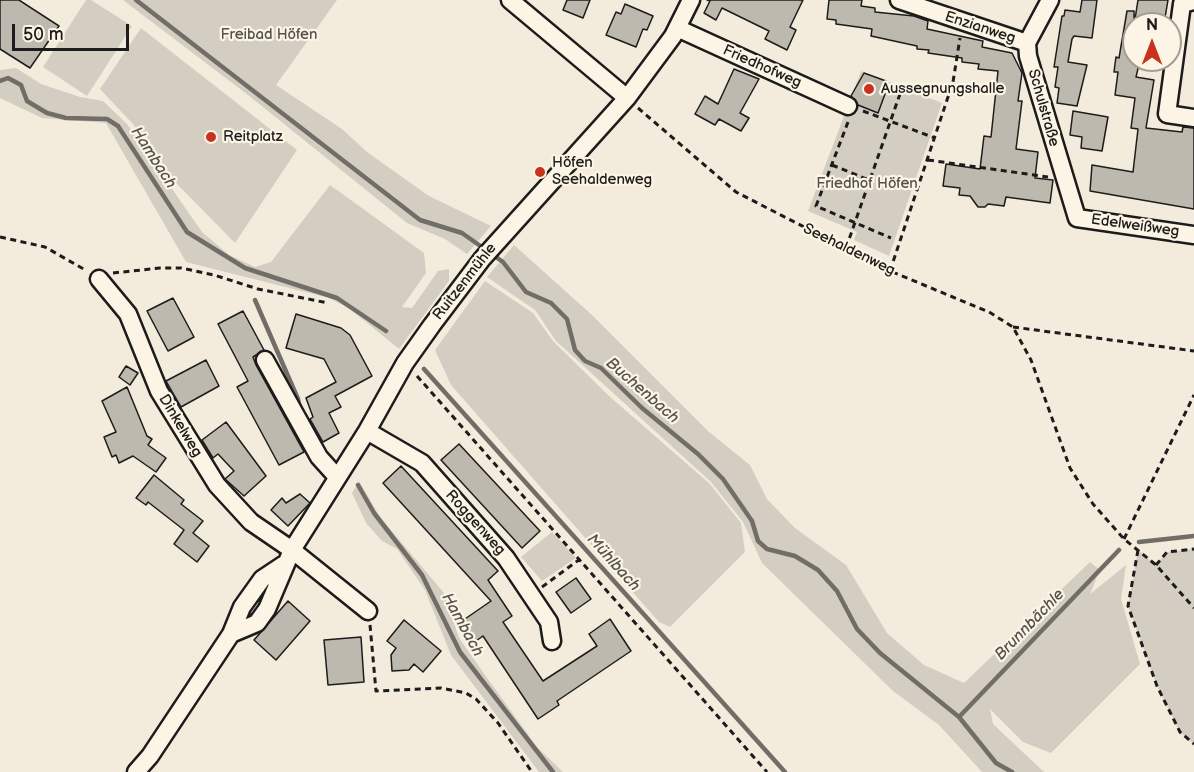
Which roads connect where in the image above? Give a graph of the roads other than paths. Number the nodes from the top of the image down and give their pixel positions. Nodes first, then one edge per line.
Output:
1 (510, 0) edge
2 (691, 0) edge
3 (899, 0) edge
4 (1050, 0) edge
5 (1194, 1) edge
6 (676, 28) junction
7 (1027, 43) junction
8 (624, 103) junction
9 (850, 106) road end
10 (1194, 118) edge
11 (1077, 218) joint
12 (1194, 235) edge
13 (99, 279) road end
14 (265, 360) dead end
15 (367, 431) junction
16 (337, 477) junction
17 (292, 550) junction
18 (369, 611) road end
19 (552, 641) dead end
20 (147, 764) edge
21 (136, 772) edge

1 - 8 street
2 - 6 street, Ruitzenmühle
3 - 7 street, Enzianweg
4 - 7 street
5 - 10 street
6 - 8 street, Ruitzenmühle
6 - 9 street, Friedhofweg
7 - 11 street, Schulstraße
8 - 15 street, Ruitzenmühle
11 - 12 street, Edelweißweg
13 - 17 street, Dinkelweg
14 - 16 street
15 - 16 street, Ruitzenmühle
15 - 19 street, Roggenweg
16 - 17 street, Ruitzenmühle
17 - 18 street, Dinkelweg
17 - 20 street, Ruitzenmühle
20 - 21 street

